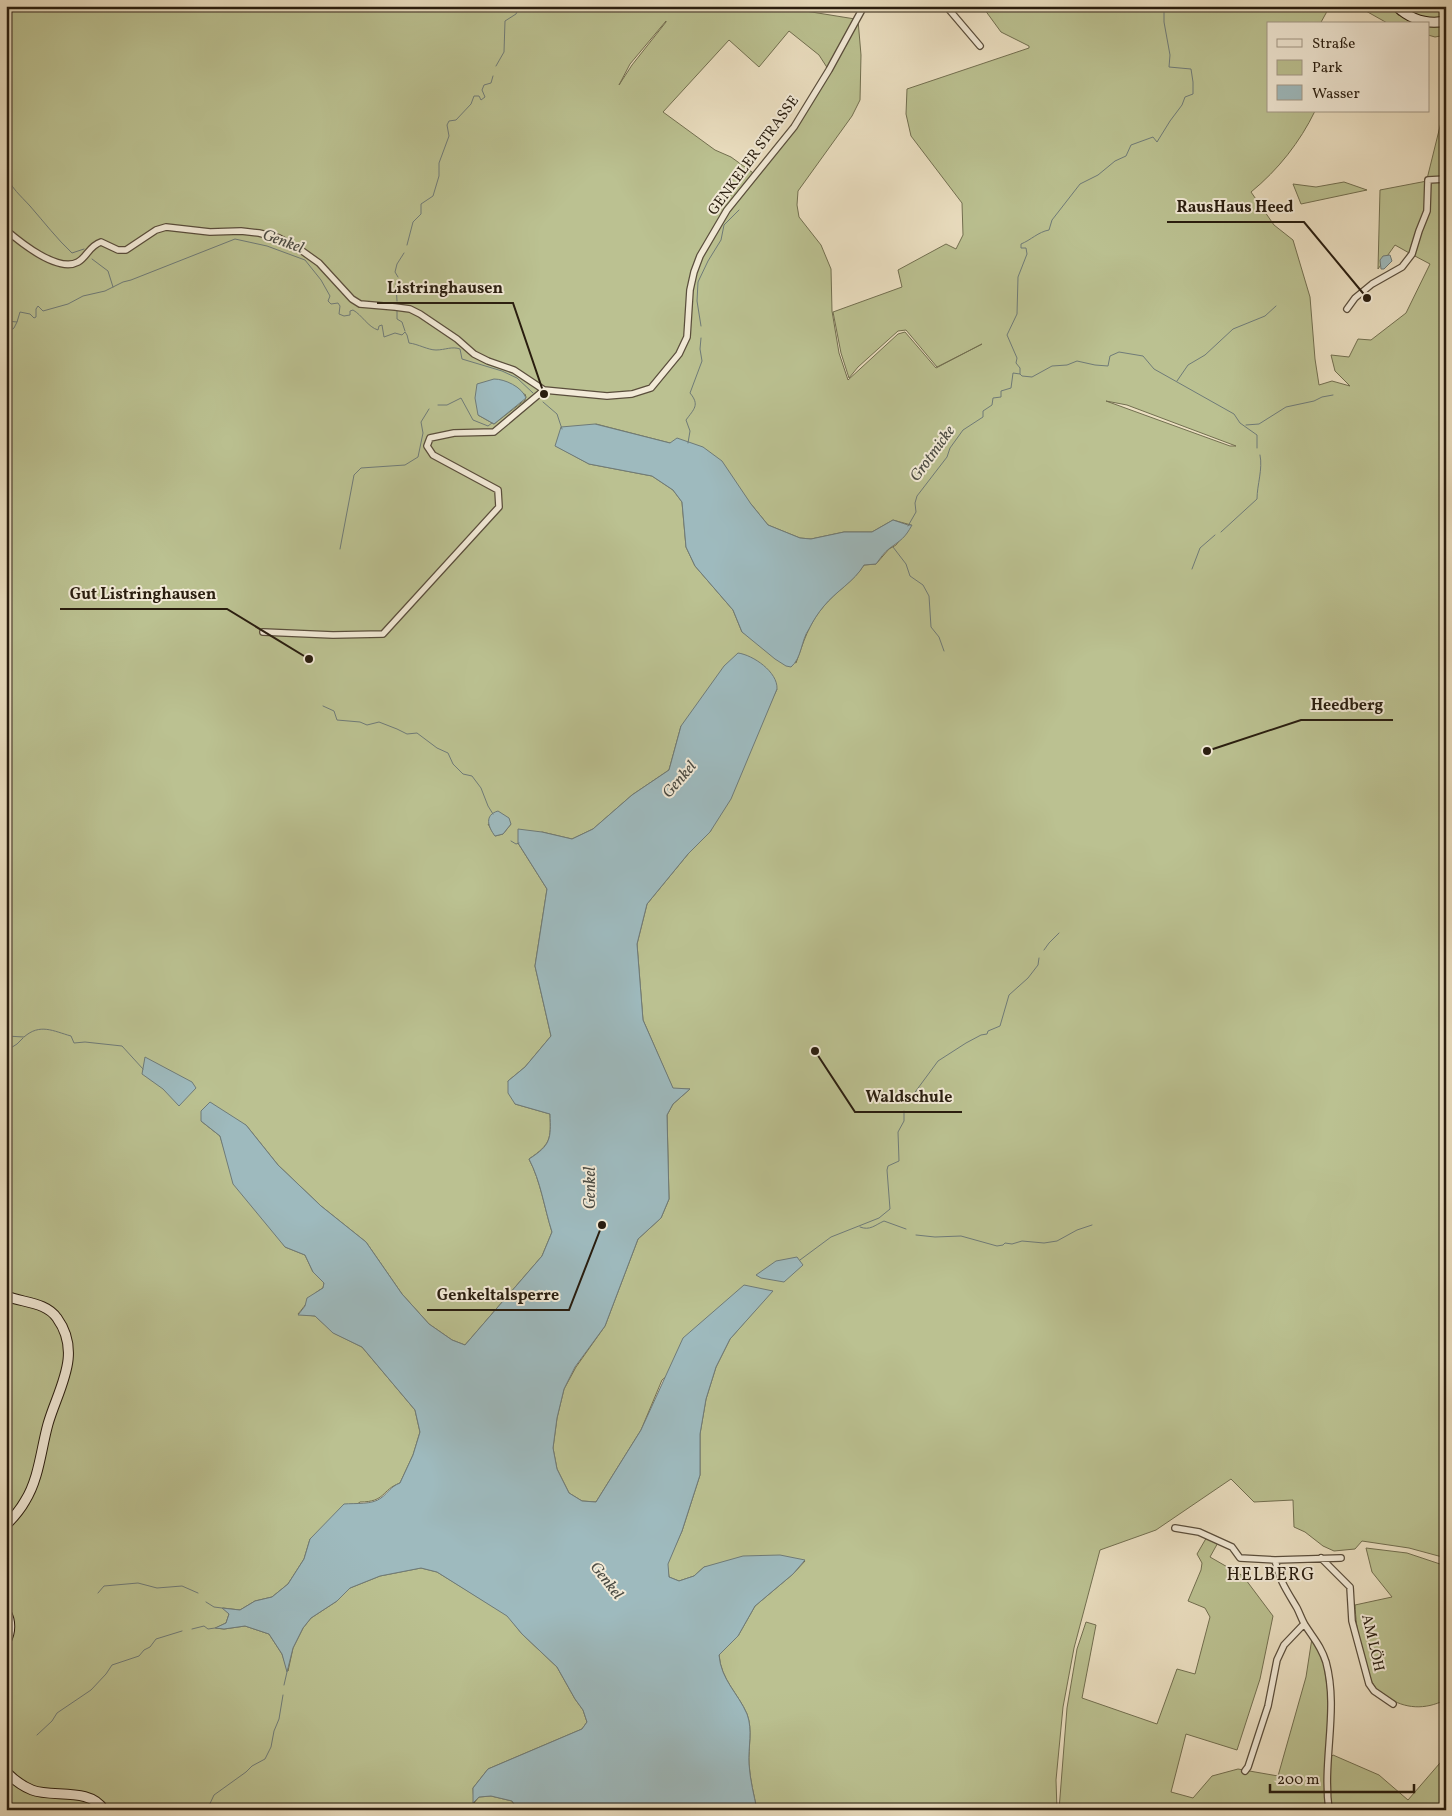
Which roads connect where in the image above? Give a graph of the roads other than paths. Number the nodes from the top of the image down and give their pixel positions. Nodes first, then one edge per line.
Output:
1 (864, 6) edge
2 (946, 6) edge
3 (1396, 6) edge
4 (1446, 21) edge
5 (980, 46) dead end
6 (1446, 179) edge
7 (6, 230) edge
8 (1347, 309) dead end
9 (544, 390) junction
10 (262, 632) dead end
11 (6, 1296) edge
12 (6, 1525) edge
13 (1175, 1528) dead end
14 (1321, 1558) junction
15 (1341, 1558) dead end
16 (1274, 1560) junction
17 (6, 1612) edge
18 (1304, 1624) junction
19 (6, 1641) edge
20 (1393, 1704) dead end
21 (1246, 1771) dead end
22 (6, 1772) edge
23 (104, 1810) edge
24 (1329, 1810) edge

1 - 9 street, GENKELER STRASSE
2 - 5 street
3 - 4 street
6 - 8 street
7 - 9 street
9 - 10 street
11 - 12 street
13 - 16 street
14 - 15 street
14 - 16 street
14 - 20 street, AM LÖH
16 - 18 street
17 - 19 street
18 - 21 street
18 - 24 street
22 - 23 street

